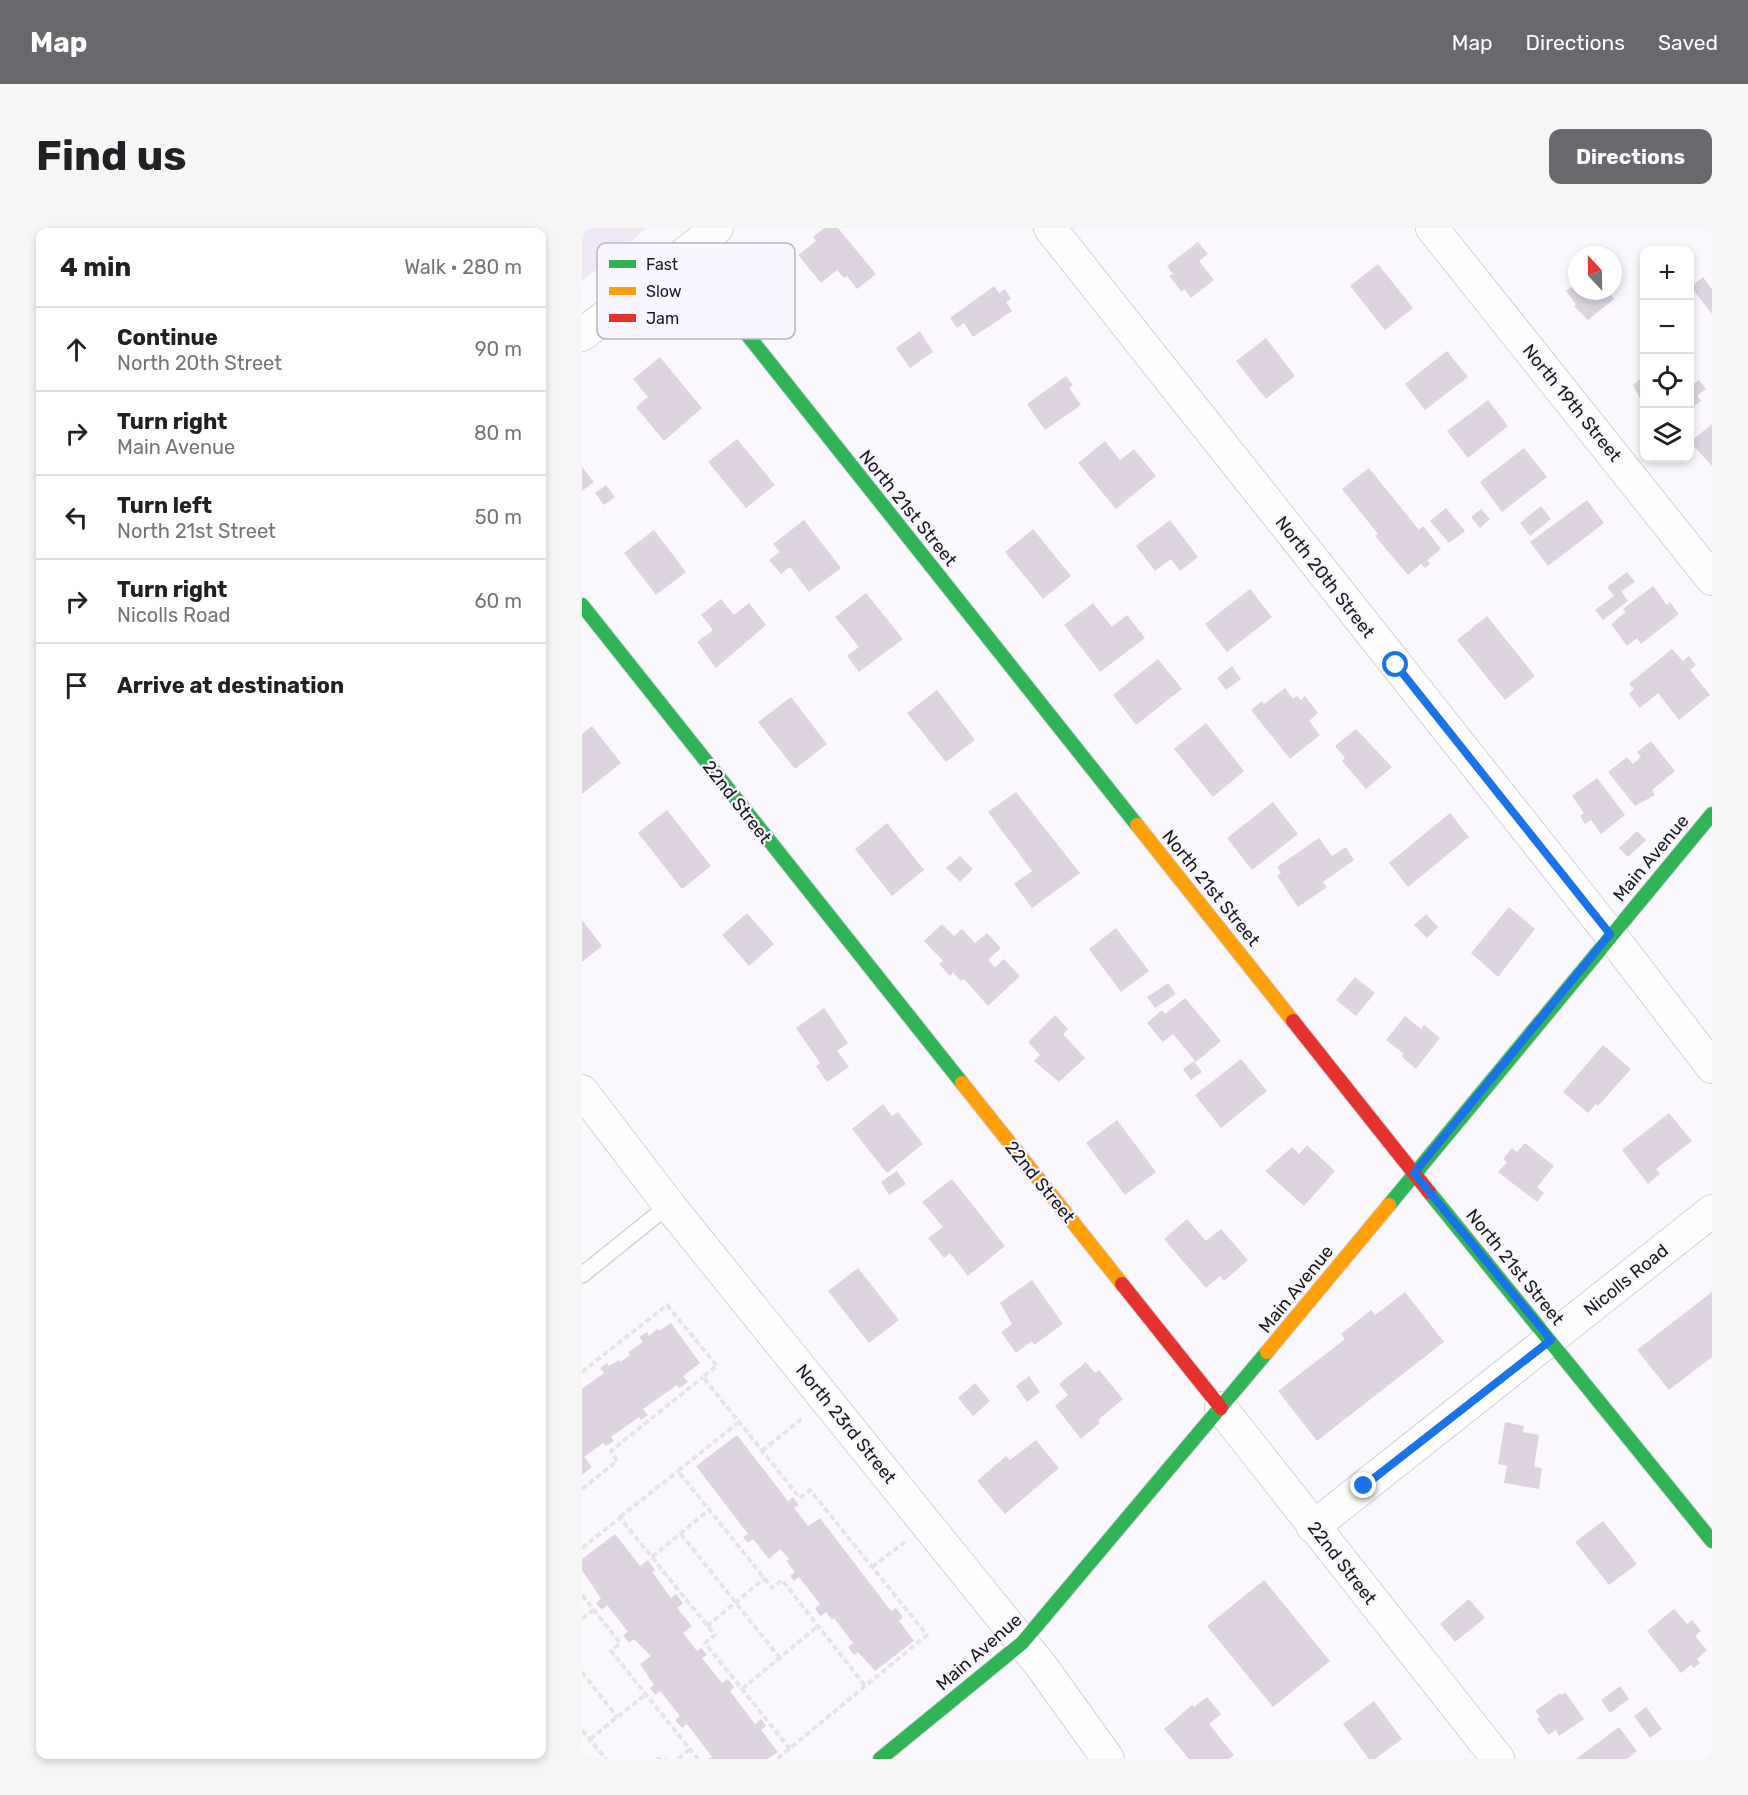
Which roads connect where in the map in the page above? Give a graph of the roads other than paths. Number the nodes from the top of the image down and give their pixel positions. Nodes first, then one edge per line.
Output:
1 (717, 228) edge
2 (1050, 228) edge
3 (1432, 228) edge
4 (699, 243) edge
5 (597, 323) edge
6 (582, 335) edge
7 (751, 339) edge
8 (1712, 579) edge
9 (582, 606) edge
10 (1712, 814) edge
11 (1610, 934) junction
12 (1712, 1067) edge
13 (582, 1091) edge
14 (1414, 1173) junction
15 (669, 1205) junction
16 (1712, 1211) edge
17 (582, 1275) edge
18 (1551, 1340) junction
19 (1221, 1408) junction
20 (1313, 1527) junction
21 (1712, 1541) edge
22 (1022, 1643) junction
23 (880, 1759) edge
24 (1108, 1759) edge
25 (1498, 1759) edge

1 - 4 street
2 - 11 street, North 20th Street
3 - 8 street, North 19th Street
5 - 6 street
7 - 14 street, North 21st Street
9 - 19 street, 22nd Street
10 - 11 street, Main Avenue
11 - 12 street, North 20th Street
11 - 14 street, Main Avenue
13 - 15 street, North 23rd Street
14 - 18 street, North 21st Street
14 - 19 street, Main Avenue
15 - 17 lane
15 - 22 street, North 23rd Street
16 - 18 street, Nicolls Road
18 - 20 street, Nicolls Road
18 - 21 street, North 21st Street
19 - 20 street, 22nd Street
19 - 22 street, Main Avenue
20 - 25 street, 22nd Street
22 - 23 street, Main Avenue
22 - 24 street, North 23rd Street

